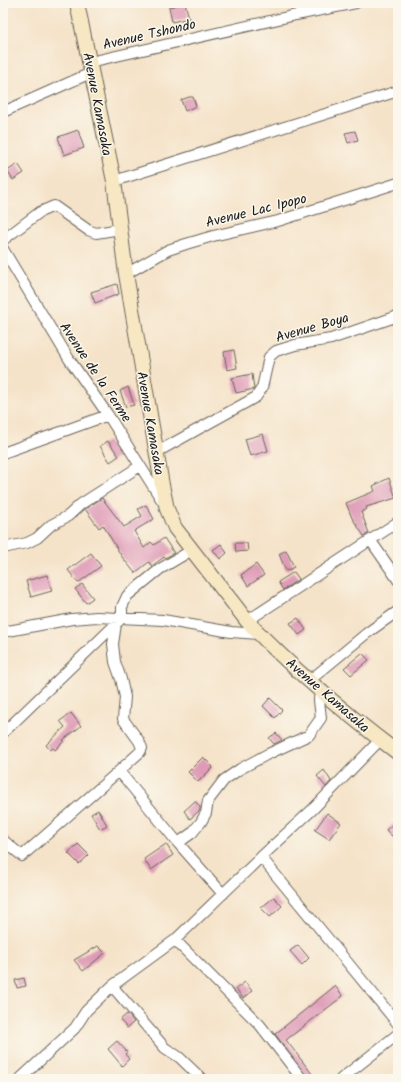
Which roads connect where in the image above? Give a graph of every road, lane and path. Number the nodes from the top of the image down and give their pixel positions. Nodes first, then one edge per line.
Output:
1 (77, 3) edge
2 (356, 3) edge
3 (92, 67) junction
4 (398, 91) edge
5 (3, 112) edge
6 (114, 181) junction
7 (398, 183) edge
8 (120, 229) junction
9 (3, 240) edge
10 (4, 253) edge
11 (126, 274) junction
12 (398, 316) edge
13 (108, 415) junction
14 (3, 452) edge
15 (157, 452) junction
16 (140, 466) junction
17 (167, 509) junction
18 (398, 522) edge
19 (371, 541) junction
20 (3, 548) edge
21 (192, 550) junction
22 (398, 580) edge
23 (398, 611) edge
24 (119, 621) junction
25 (247, 621) junction
26 (3, 632) edge
27 (258, 634) junction
28 (309, 681) junction
29 (320, 691) junction
30 (3, 733) edge
31 (380, 740) junction
32 (398, 754) edge
33 (119, 770) junction
34 (3, 840) edge
35 (178, 843) junction
36 (260, 856) junction
37 (223, 894) junction
38 (175, 940) junction
39 (112, 986) junction
40 (398, 1024) edge
41 (398, 1034) edge
42 (20, 1079) edge
43 (202, 1079) edge
44 (302, 1079) edge
45 (341, 1079) edge

1 - 3 street, Avenue Kamasaka
2 - 3 street, Avenue Tshondo
3 - 5 street, Avenue Tshondo
3 - 6 street, Avenue Kamasaka
4 - 6 street
6 - 8 street, Avenue Kamasaka
7 - 11 street, Avenue Lac Ipopo
8 - 9 street
8 - 11 street, Avenue Kamasaka
10 - 13 street, Avenue de la Ferme
11 - 15 street, Avenue Kamasaka
12 - 15 street, Avenue Boya
13 - 14 street
13 - 16 street, Avenue de la Ferme
15 - 17 street, Avenue Kamasaka
16 - 17 street, Avenue de la Ferme
16 - 20 street
17 - 21 street, Avenue Kamasaka
18 - 19 street
19 - 22 street
19 - 25 street
21 - 24 street
21 - 25 street, Avenue Kamasaka
23 - 28 street
24 - 26 street
24 - 27 street
24 - 30 street
24 - 33 street
25 - 27 street, Avenue Kamasaka
27 - 28 street, Avenue Kamasaka
28 - 29 street, Avenue Kamasaka
29 - 31 street, Avenue Kamasaka
29 - 35 street
31 - 32 street, Avenue Kamasaka
31 - 36 street
33 - 34 street
33 - 35 street
35 - 37 street
36 - 37 street
36 - 40 street
37 - 38 street
38 - 39 street
38 - 44 street
39 - 42 street
39 - 43 street
41 - 45 street

